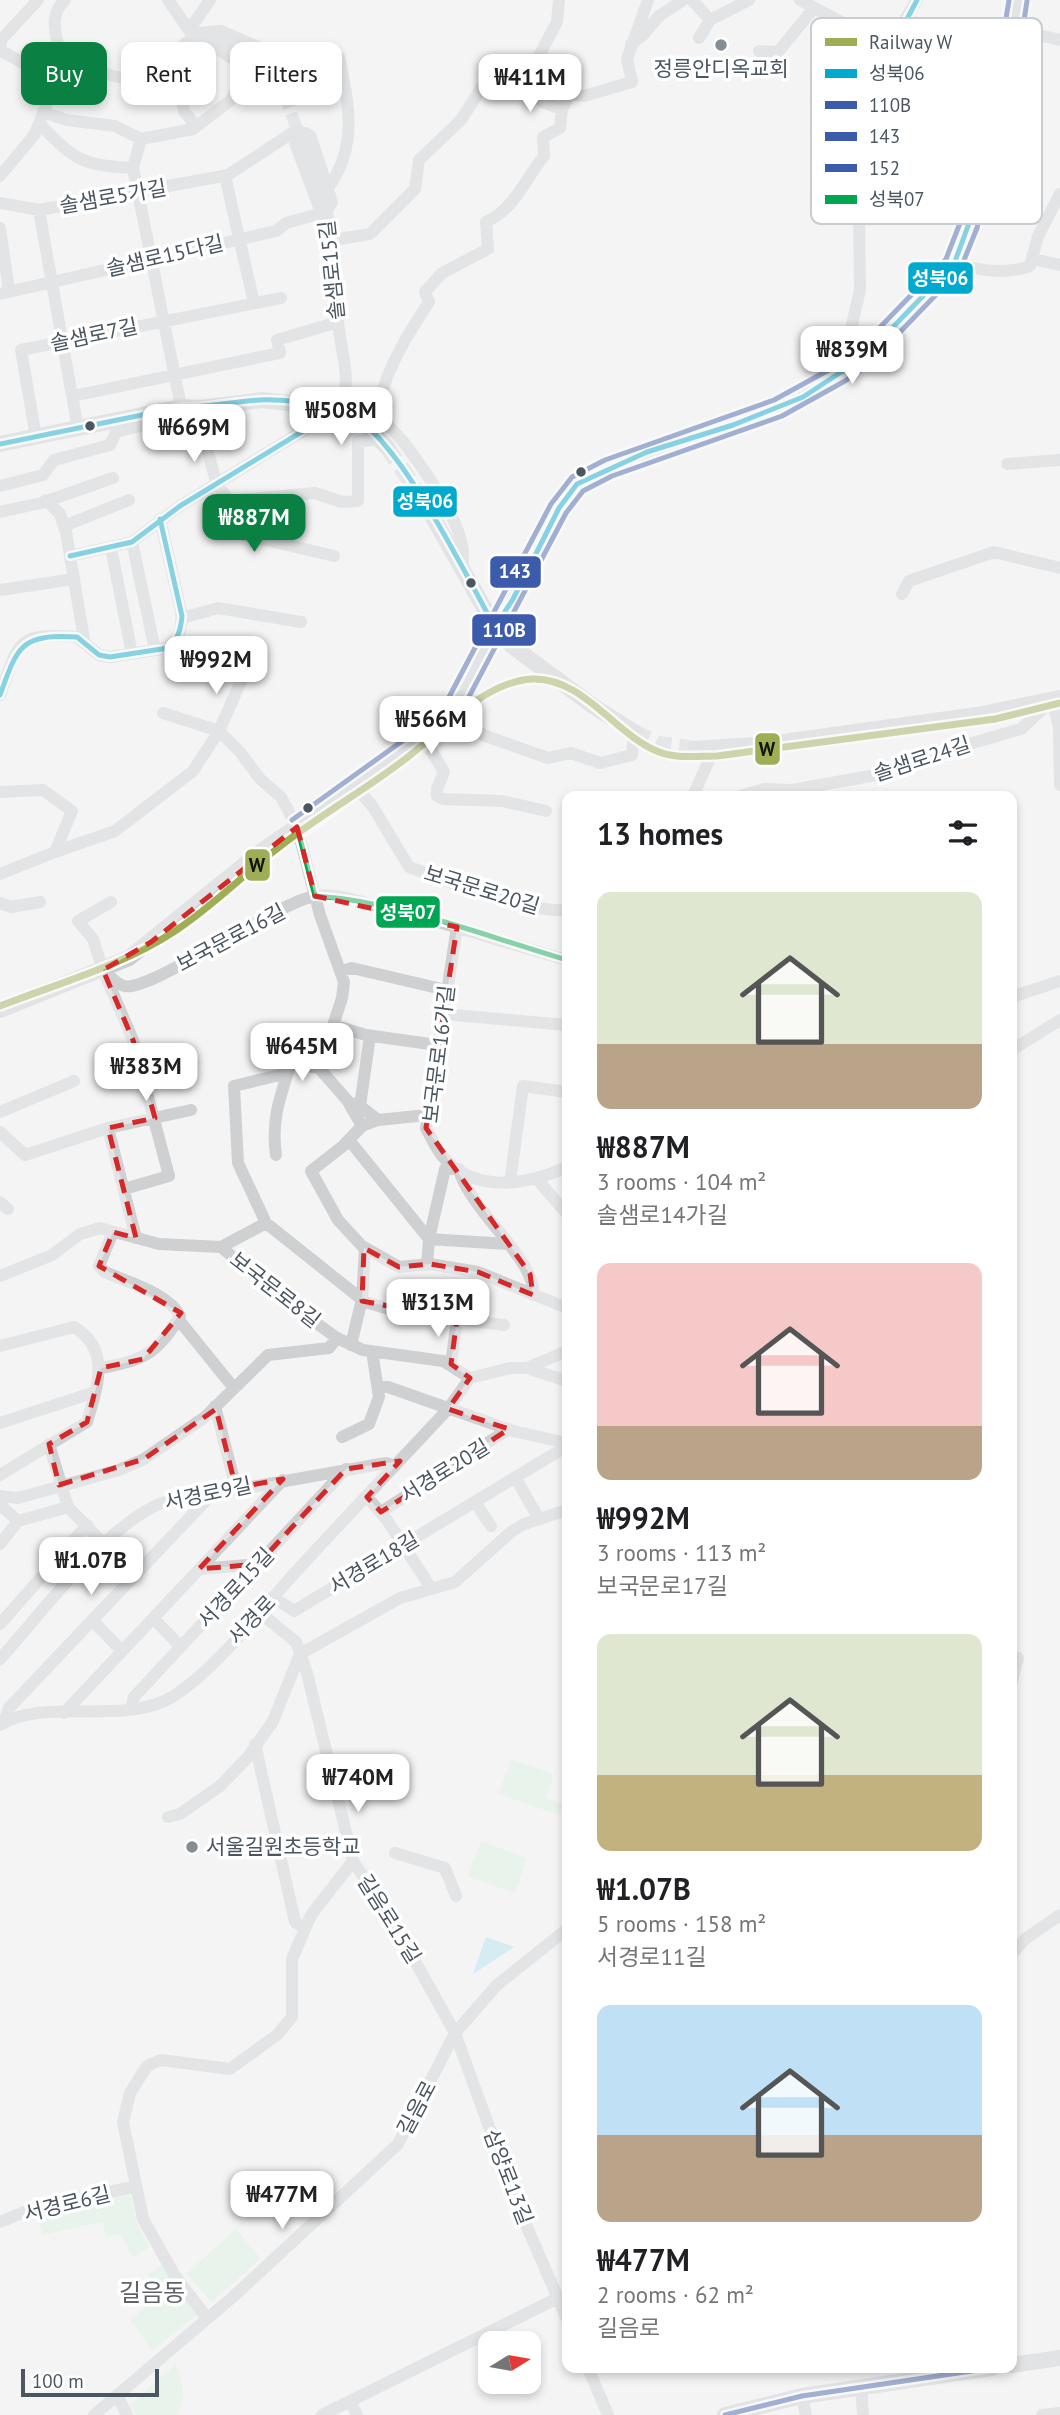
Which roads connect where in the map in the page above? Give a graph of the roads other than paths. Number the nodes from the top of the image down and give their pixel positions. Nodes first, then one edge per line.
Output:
1 (38, 0) edge
2 (65, 0) edge
3 (168, 0) edge
4 (210, 0) edge
5 (559, 0) edge
6 (648, 0) edge
7 (683, 0) edge
8 (692, 0) edge
9 (750, 0) edge
10 (800, 0) edge
11 (917, 0) edge
12 (1018, 0) edge
13 (814, 8) junction
14 (833, 18) edge
15 (907, 18) edge
16 (1014, 18) edge
17 (710, 20) junction
18 (194, 32) junction
19 (1042, 36) edge
20 (699, 38) dead end
21 (1060, 40) edge
22 (57, 42) edge
23 (183, 42) edge
24 (246, 42) edge
25 (631, 44) junction
26 (230, 47) edge
27 (0, 50) edge
28 (759, 51) dead end
29 (230, 56) edge
30 (21, 62) edge
31 (342, 72) edge
32 (526, 80) junction
33 (230, 101) edge
34 (47, 105) edge
35 (183, 105) edge
36 (562, 109) junction
37 (42, 118) junction
38 (193, 129) junction
39 (299, 133) junction
40 (141, 139) junction
41 (2, 168) edge
42 (133, 168) junction
43 (225, 176) junction
44 (328, 188) junction
45 (138, 194) junction
46 (1060, 194) edge
47 (0, 203) edge
48 (39, 210) junction
49 (326, 212) junction
50 (859, 224) edge
51 (968, 224) edge
52 (0, 228) edge
53 (238, 240) junction
54 (333, 240) junction
55 (1033, 259) junction
56 (149, 260) junction
57 (954, 264) junction
58 (1060, 265) edge
59 (52, 281) junction
60 (4, 293) edge
61 (281, 298) dead end
62 (254, 303) junction
63 (163, 321) junction
64 (338, 321) junction
65 (64, 342) junction
66 (841, 373) junction
67 (174, 376) junction
68 (73, 396) junction
69 (339, 409) junction
70 (184, 411) junction
71 (78, 429) junction
72 (36, 437) junction
73 (384, 443) joint
74 (0, 444) edge
75 (1060, 460) edge
76 (1007, 464) dead end
77 (113, 478) dead end
78 (0, 485) edge
79 (217, 485) junction
80 (422, 498) tunnel mouth
81 (46, 500) junction
82 (129, 500) dead end
83 (230, 501) junction
84 (0, 512) edge
85 (160, 519) junction
86 (64, 526) junction
87 (132, 542) junction
88 (111, 548) junction
89 (70, 556) junction
90 (334, 556) dead end
91 (462, 567) junction
92 (1060, 568) edge
93 (74, 579) junction
94 (0, 590) edge
95 (902, 594) dead end
96 (182, 618) junction
97 (301, 622) dead end
98 (495, 627) junction
99 (84, 639) junction
100 (173, 644) junction
101 (155, 650) junction
102 (132, 653) junction
103 (0, 695) edge
104 (1056, 699) edge
105 (393, 703) dead end
106 (456, 710) junction
107 (163, 713) dead end
108 (220, 732) junction
109 (634, 732) joint
110 (424, 738) junction
111 (696, 749) tunnel mouth
112 (714, 749) junction
113 (407, 751) junction
114 (1060, 785) edge
115 (356, 787) junction
116 (695, 791) edge
117 (757, 791) edge
118 (0, 792) edge
119 (546, 811) dead end
120 (297, 827) junction
121 (55, 852) junction
122 (3, 874) edge
123 (315, 896) junction
124 (40, 902) dead end
125 (111, 902) dead end
126 (0, 903) edge
127 (562, 910) edge
128 (457, 928) junction
129 (562, 959) edge
130 (103, 970) junction
131 (341, 971) junction
132 (1060, 981) edge
133 (446, 990) junction
134 (1017, 996) edge
135 (0, 1010) edge
136 (443, 1014) junction
137 (1060, 1020) edge
138 (562, 1024) edge
139 (333, 1025) junction
140 (370, 1036) junction
141 (438, 1045) junction
142 (1017, 1047) edge
143 (319, 1068) junction
144 (288, 1073) junction
145 (74, 1081) dead end
146 (562, 1091) edge
147 (354, 1104) junction
148 (191, 1110) dead end
149 (0, 1112) edge
150 (427, 1115) junction
151 (155, 1118) junction
152 (378, 1120) junction
153 (362, 1126) junction
154 (108, 1128) junction
155 (0, 1132) edge
156 (349, 1140) junction
157 (276, 1156) dead end
158 (459, 1169) junction
159 (562, 1169) edge
160 (536, 1178) junction
161 (510, 1182) junction
162 (124, 1189) junction
163 (562, 1208) edge
164 (266, 1223) junction
165 (113, 1232) junction
166 (136, 1238) junction
167 (429, 1239) junction
168 (507, 1244) junction
169 (221, 1247) junction
170 (365, 1248) junction
171 (427, 1265) junction
172 (0, 1276) edge
173 (533, 1296) junction
174 (362, 1299) junction
175 (562, 1306) edge
176 (178, 1319) junction
177 (457, 1319) junction
178 (504, 1325) dead end
179 (337, 1338) junction
180 (351, 1345) junction
181 (0, 1346) edge
182 (372, 1351) junction
183 (562, 1353) edge
184 (451, 1364) junction
185 (101, 1368) junction
186 (527, 1368) junction
187 (470, 1378) junction
188 (562, 1379) edge
189 (233, 1387) junction
190 (378, 1387) junction
191 (95, 1392) junction
192 (215, 1406) junction
193 (448, 1409) junction
194 (0, 1423) edge
195 (509, 1429) junction
196 (342, 1437) dead end
197 (562, 1443) edge
198 (48, 1444) junction
199 (562, 1447) edge
200 (395, 1466) junction
201 (346, 1469) junction
202 (0, 1475) edge
203 (515, 1477) junction
204 (283, 1479) junction
205 (59, 1485) junction
206 (236, 1488) junction
207 (213, 1493) junction
208 (0, 1496) edge
209 (367, 1497) junction
210 (475, 1502) junction
211 (0, 1505) edge
212 (68, 1507) junction
213 (381, 1512) junction
214 (562, 1512) edge
215 (539, 1519) junction
216 (18, 1521) junction
217 (87, 1525) junction
218 (491, 1526) dead end
219 (0, 1544) edge
220 (104, 1544) junction
221 (403, 1546) junction
222 (258, 1564) junction
223 (199, 1569) junction
224 (431, 1588) junction
225 (273, 1597) junction
226 (259, 1612) junction
227 (153, 1618) junction
228 (92, 1620) junction
229 (0, 1624) edge
230 (181, 1647) junction
231 (122, 1651) junction
232 (300, 1654) junction
233 (1018, 1658) dead end
234 (0, 1659) edge
235 (1017, 1662) edge
236 (131, 1709) junction
237 (64, 1713) junction
238 (2, 1723) edge
239 (256, 1744) junction
240 (168, 1817) dead end
241 (395, 1853) dead end
242 (352, 1861) junction
243 (456, 1895) dead end
244 (1060, 1915) edge
245 (305, 1930) junction
246 (562, 1933) edge
247 (1017, 1948) edge
248 (455, 2033) junction
249 (134, 2187) junction
250 (0, 2222) edge
251 (558, 2298) junction
252 (562, 2307) edge
253 (207, 2318) junction
254 (1060, 2358) edge
255 (1017, 2364) edge
256 (590, 2373) edge
257 (956, 2373) edge
258 (861, 2386) junction
259 (117, 2395) junction
260 (802, 2396) junction
261 (350, 2401) junction
262 (1060, 2413) edge
263 (94, 2415) edge
264 (127, 2415) edge
265 (322, 2415) edge
266 (357, 2415) edge
267 (608, 2415) edge
268 (725, 2415) edge
269 (806, 2415) edge
270 (863, 2415) edge
271 (1042, 2415) edge

1 - 27 street
2 - 22 street
3 - 18 street
4 - 18 street
5 - 32 street
6 - 25 street
7 - 25 street
8 - 17 street
9 - 17 street
10 - 13 street
11 - 15 street
12 - 16 street
13 - 14 street
13 - 28 street
17 - 20 street
18 - 23 street
18 - 24 street
18 - 26 street
18 - 29 street
19 - 21 street
25 - 36 street
27 - 30 street
31 - 44 street
32 - 36 street
32 - 54 street
33 - 38 street
34 - 37 street
35 - 38 street
36 - 91 street
37 - 40 street
37 - 41 street
37 - 42 street
38 - 40 street
39 - 43 street, 솔샘로5가길
39 - 44 street
39 - 49 street, 솔샘로15길
40 - 42 street
42 - 45 street
43 - 45 street, 솔샘로5가길
43 - 53 street
44 - 49 street
45 - 48 street, 솔샘로5가길
45 - 56 street
46 - 55 street
47 - 48 street, 솔샘로5가길
48 - 59 street
49 - 53 street, 솔샘로15다길
49 - 54 street, 솔샘로15길
50 - 66 street
51 - 57 street
52 - 60 street
53 - 56 street, 솔샘로15다길
53 - 62 street
54 - 64 street, 솔샘로15길
55 - 57 street
55 - 58 street
56 - 59 street, 솔샘로15다길
56 - 63 street
57 - 66 street
59 - 60 street, 솔샘로15다길
59 - 65 street
61 - 62 street, 솔샘로7길
62 - 63 street, 솔샘로7길
63 - 65 street, 솔샘로7길
63 - 67 street
64 - 67 street
64 - 69 street, 솔샘로15길
65 - 68 street
65 - 72 street, 솔샘로7길
66 - 98 street
67 - 68 street
67 - 70 street
68 - 71 street
69 - 70 main road
69 - 73 main road
69 - 79 street
70 - 71 main road
70 - 78 street
70 - 79 street
71 - 72 main road
72 - 74 main road
73 - 83 street
75 - 76 street
77 - 81 street
79 - 83 street
79 - 85 street
80 - 91 main road
81 - 84 street
81 - 86 street
82 - 86 street
83 - 90 street
85 - 87 street
85 - 96 street
86 - 89 street
87 - 88 street
87 - 101 street
88 - 89 street
88 - 102 street
89 - 93 street
91 - 98 main road
92 - 95 street
93 - 94 street
93 - 99 street
96 - 97 street
96 - 100 street
98 - 106 main road
98 - 109 main road
99 - 102 street
99 - 103 street
100 - 101 street
100 - 108 street
101 - 102 street
104 - 112 main road
104 - 114 street
104 - 117 street, 솔샘로24길
105 - 113 street
106 - 109 street
106 - 110 main road
107 - 108 street
108 - 120 street
108 - 121 street
110 - 113 main road
110 - 119 street
111 - 112 main road
112 - 116 street
113 - 115 main road
115 - 120 main road
115 - 127 street, 보국문로20길
118 - 121 street
120 - 123 street
120 - 130 main road
121 - 122 street
123 - 128 street, 보국문로16길
123 - 130 street, 보국문로16길
123 - 131 street
124 - 126 street
125 - 130 street
128 - 129 street, 보국문로16길
128 - 133 street, 보국문로16가길
130 - 135 main road
130 - 151 street
131 - 133 street
131 - 139 street
132 - 134 street
133 - 136 street, 보국문로16가길
136 - 138 street
136 - 141 street, 보국문로16가길
137 - 142 street
139 - 140 street
139 - 143 street
140 - 141 street
140 - 147 street
141 - 150 street, 보국문로16가길
143 - 144 street
143 - 147 street
144 - 157 street
144 - 164 street
145 - 149 street
146 - 161 street
147 - 152 street
147 - 153 street
148 - 151 street
150 - 152 street
150 - 158 street, 보국문로16가길
151 - 154 street
151 - 162 street
152 - 153 street
153 - 156 street
154 - 155 street
154 - 162 street
156 - 167 street
156 - 170 street
158 - 161 street, 보국문로16가길
158 - 167 street
158 - 168 street
159 - 160 street, 보국문로16가길
160 - 161 street, 보국문로16가길
160 - 163 street
162 - 166 street
164 - 169 street
164 - 174 street
165 - 166 street, 보국문로8길
165 - 172 street, 보국문로8길
165 - 176 street
166 - 169 street, 보국문로8길
167 - 168 street
167 - 171 street
168 - 173 street
169 - 179 street, 보국문로8길
170 - 171 street
170 - 174 street
171 - 173 street
173 - 175 street
174 - 177 street
174 - 180 street
176 - 185 street
176 - 189 street
177 - 178 street
177 - 184 street
179 - 180 street, 보국문로8길
179 - 189 street
180 - 182 street, 보국문로8길
181 - 185 street
182 - 184 street, 보국문로8길
182 - 190 street
183 - 186 street
184 - 187 street, 보국문로8길
185 - 191 street
186 - 187 street
186 - 188 street
187 - 193 street, 서경로
189 - 192 street
190 - 193 street
190 - 196 street
191 - 194 street
191 - 198 street
192 - 205 street
192 - 206 street
193 - 195 street, 서경로20길
193 - 200 street, 서경로
195 - 197 street, 서경로20길
195 - 213 street, 서경로20길
198 - 202 street
198 - 205 street
199 - 203 street, 서경로18길
200 - 201 street, 서경로9길
200 - 209 street, 서경로
201 - 204 street, 서경로9길
201 - 222 street, 서경로15길
203 - 210 street, 서경로18길
203 - 215 street
204 - 206 street, 서경로9길
204 - 223 street
205 - 208 street
205 - 212 street
206 - 207 street, 서경로9길
207 - 220 street, 서경로9길
207 - 228 street
209 - 213 street
209 - 225 street, 서경로
210 - 218 street
210 - 221 street, 서경로18길
211 - 216 street
212 - 216 street
212 - 217 street
213 - 221 street
214 - 215 street
215 - 224 street
216 - 219 street
217 - 220 street
217 - 229 street
220 - 234 street, 서경로9길
221 - 224 street
221 - 225 street, 서경로18길
222 - 223 street
222 - 230 street, 서경로15길
223 - 227 street
224 - 232 street
225 - 226 street, 서경로
226 - 232 street, 길음로15길
226 - 236 street, 서경로
227 - 230 street
227 - 231 street
228 - 231 street
228 - 238 street
230 - 236 street, 서경로15길
231 - 237 street
232 - 239 street
232 - 242 street, 길음로15길
233 - 235 street
236 - 237 street, 서경로
237 - 238 street, 서경로
239 - 240 street
239 - 245 street
241 - 243 street
242 - 245 street
242 - 248 street, 길음로15길
244 - 247 street
245 - 249 street
246 - 248 street, 길음로
248 - 251 street, 삼양로13길
248 - 253 street, 길음로
249 - 250 street, 서경로6길
249 - 253 street
251 - 252 street, 삼양로13길
251 - 261 street
253 - 259 street, 길음로
254 - 255 main road
256 - 267 street
257 - 258 main road
258 - 260 main road
258 - 270 street
259 - 263 street, 길음로
259 - 264 street
260 - 268 main road
260 - 269 street
261 - 265 street
261 - 266 street
262 - 271 street

